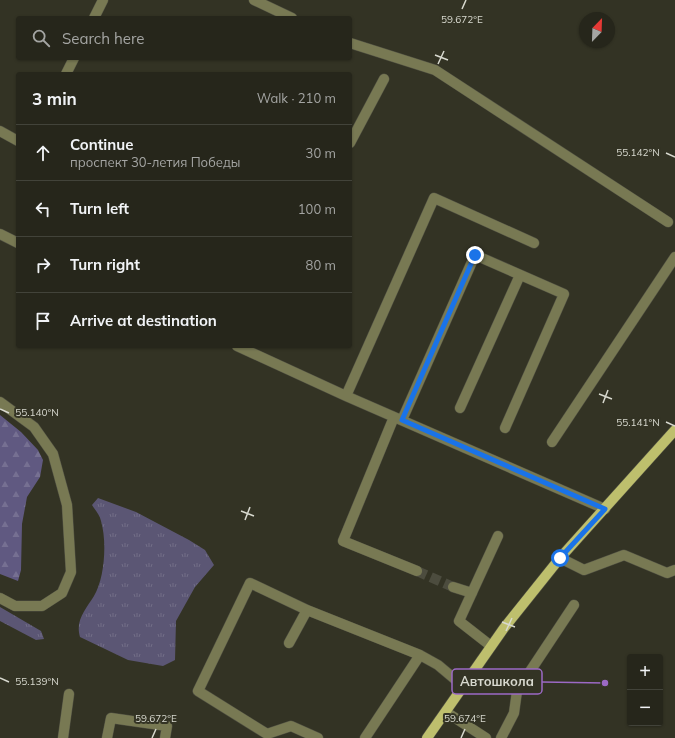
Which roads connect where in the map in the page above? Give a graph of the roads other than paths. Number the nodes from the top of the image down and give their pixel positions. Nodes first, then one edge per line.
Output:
1 (103, 0) edge
2 (254, 0) edge
3 (95, 16) edge
4 (288, 16) edge
5 (352, 44) edge
6 (73, 60) edge
7 (67, 72) edge
8 (384, 79) dead end
9 (0, 131) edge
10 (352, 139) edge
11 (16, 140) edge
12 (668, 222) dead end
13 (0, 234) edge
14 (16, 241) edge
15 (534, 243) dead end
16 (675, 257) edge
17 (520, 275) junction
18 (254, 350) edge
19 (346, 396) junction
20 (0, 402) edge
21 (460, 408) dead end
22 (398, 418) junction
23 (505, 428) dead end
24 (675, 430) edge
25 (552, 442) dead end
26 (605, 509) junction
27 (498, 536) dead end
28 (560, 558) junction
29 (675, 570) edge
30 (417, 571) tunnel mouth
31 (453, 587) tunnel mouth
32 (472, 593) junction
33 (0, 598) edge
34 (574, 605) dead end
35 (307, 610) junction
36 (289, 643) dead end
37 (491, 646) junction
38 (420, 655) junction
39 (463, 686) junction
40 (69, 694) dead end
41 (446, 712) junction
42 (63, 738) edge
43 (107, 738) edge
44 (166, 738) edge
45 (318, 738) edge
46 (365, 738) edge
47 (427, 738) edge
48 (486, 738) edge
49 (501, 738) edge

1 - 3 street
2 - 4 street
5 - 12 street
6 - 7 street
8 - 10 street
9 - 11 street
13 - 14 street
15 - 19 street
16 - 25 street
17 - 21 street
17 - 22 street
17 - 23 street
18 - 19 street
19 - 22 street
20 - 33 street
22 - 26 street
22 - 30 street
24 - 26 main road
26 - 28 main road
27 - 32 street
28 - 29 street
28 - 37 main road
31 - 32 street
32 - 37 street
34 - 49 street
35 - 36 street
35 - 38 street
35 - 45 street
37 - 39 main road
38 - 39 street
38 - 46 street
39 - 41 main road
40 - 42 street
41 - 47 main road
41 - 48 street
43 - 44 street

